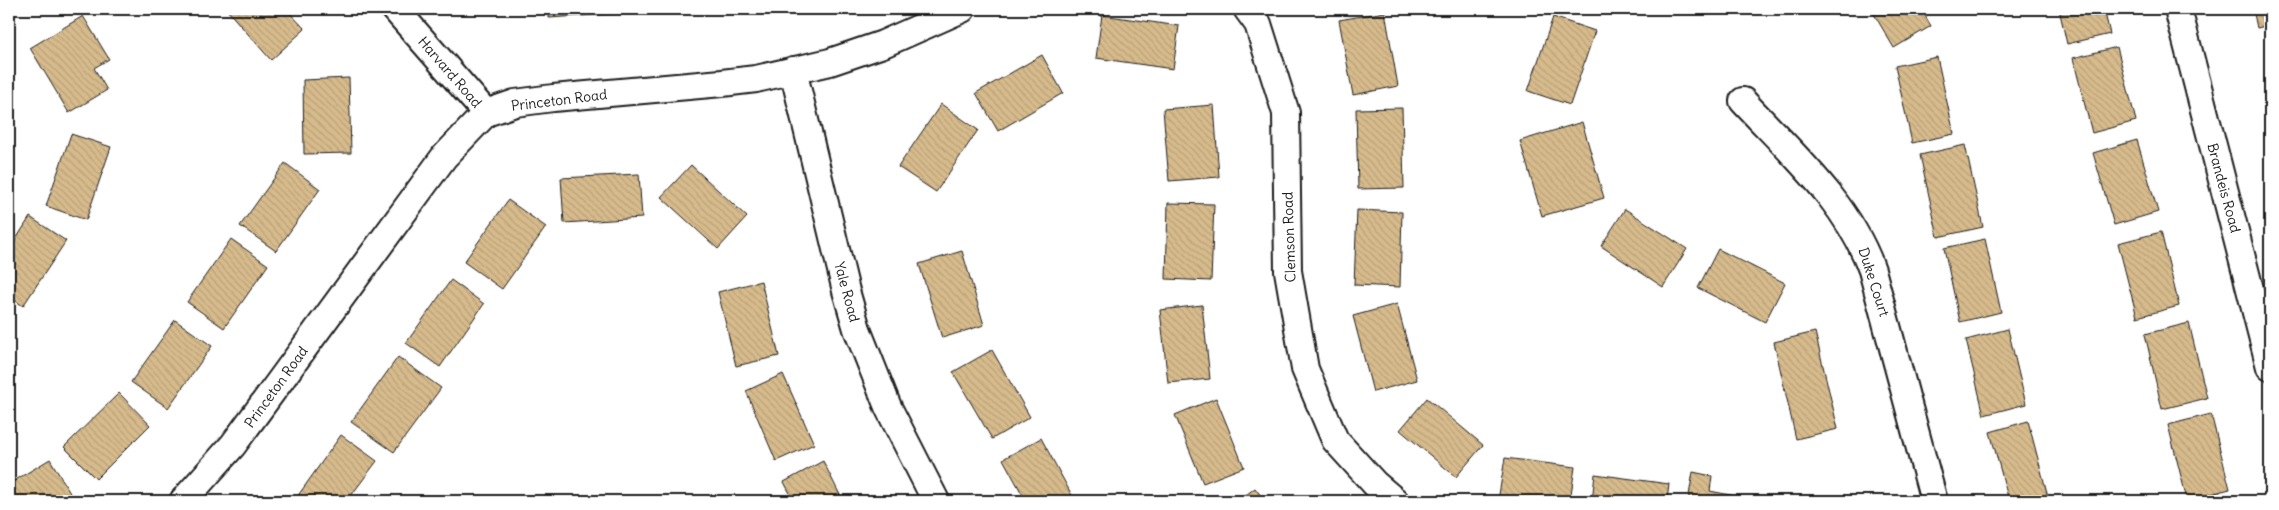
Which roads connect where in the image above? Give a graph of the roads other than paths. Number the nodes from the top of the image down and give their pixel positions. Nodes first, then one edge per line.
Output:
1 (395, 9) edge
2 (962, 9) edge
3 (1247, 9) edge
4 (2178, 9) edge
5 (793, 70) junction
6 (1743, 101) dead end
7 (486, 113) junction
8 (2270, 367) edge
9 (183, 501) edge
10 (936, 501) edge
11 (1395, 501) edge
12 (1934, 501) edge

1 - 7 street, Harvard Road
2 - 5 street, Princeton Road
3 - 11 street, Clemson Road
4 - 8 street, Brandeis Road
5 - 7 street, Princeton Road
5 - 10 street, Yale Road
6 - 12 street, Duke Court
7 - 9 street, Princeton Road

